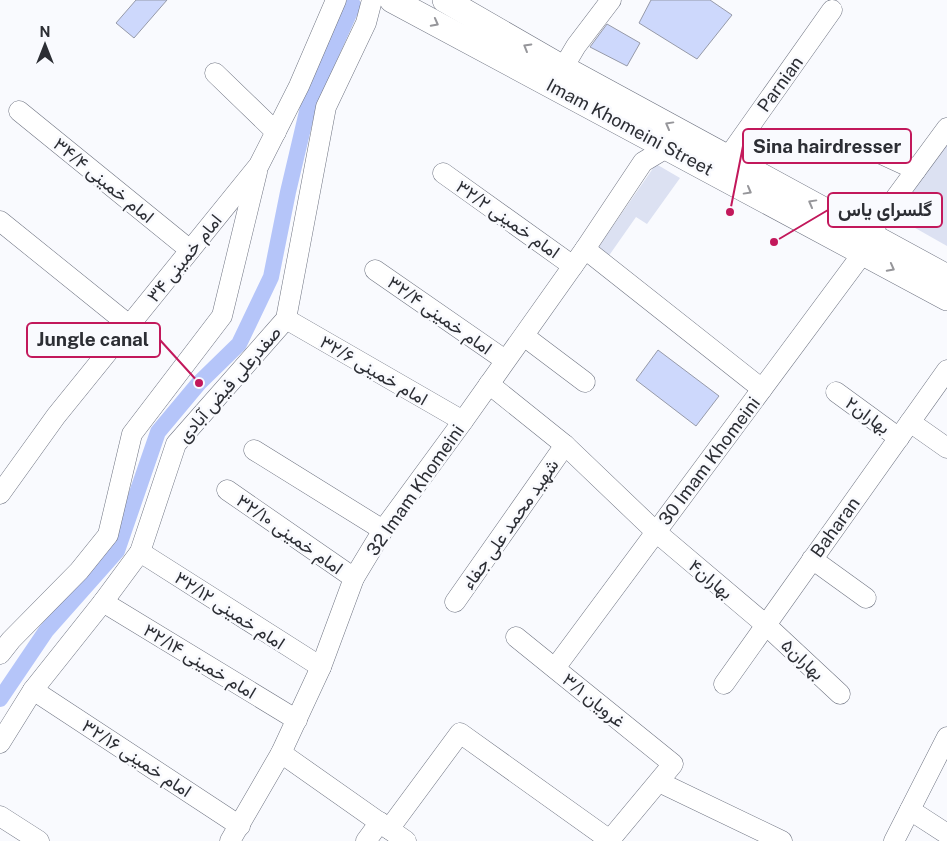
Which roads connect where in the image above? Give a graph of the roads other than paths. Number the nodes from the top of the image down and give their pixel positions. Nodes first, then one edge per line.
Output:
1 (336, 0) edge
2 (392, 0) edge
3 (445, 0) edge
4 (611, 0) edge
5 (370, 8) edge
6 (832, 10) dead end
7 (563, 68) junction
8 (215, 74) dead end
9 (19, 111) dead end
10 (947, 128) edge
11 (276, 132) junction
12 (643, 133) junction
13 (668, 147) junction
14 (879, 153) dead end
15 (728, 157) junction
16 (642, 162) junction
17 (259, 165) junction
18 (916, 170) junction
19 (443, 173) dead end
20 (0, 221) edge
21 (866, 244) junction
22 (585, 249) junction
23 (190, 250) junction
24 (573, 266) junction
25 (375, 270) dead end
26 (947, 276) edge
27 (947, 298) edge
28 (286, 319) junction
29 (130, 326) junction
30 (524, 336) junction
31 (506, 360) junction
32 (947, 370) edge
33 (585, 382) dead end
34 (489, 384) junction
35 (762, 389) junction
36 (836, 392) dead end
37 (463, 421) junction
38 (905, 430) junction
39 (565, 445) junction
40 (947, 448) edge
41 (254, 450) dead end
42 (227, 490) dead end
43 (0, 494) edge
44 (384, 530) junction
45 (656, 532) junction
46 (140, 552) junction
47 (812, 559) junction
48 (354, 578) junction
49 (866, 598) dead end
50 (103, 602) junction
51 (455, 602) dead end
52 (766, 625) junction
53 (516, 637) dead end
54 (0, 654) edge
55 (321, 667) junction
56 (555, 668) junction
57 (724, 684) dead end
58 (33, 690) junction
59 (840, 694) dead end
60 (297, 720) junction
61 (947, 737) edge
62 (0, 743) edge
63 (282, 753) junction
64 (659, 782) junction
65 (910, 810) junction
66 (0, 816) edge
67 (384, 825) junction
68 (235, 833) edge
69 (947, 834) edge
70 (39, 841) edge
71 (366, 841) edge
72 (406, 841) edge
73 (610, 841) edge
74 (782, 841) edge
75 (894, 841) edge

1 - 11 street
2 -> 12 main road, Imam Khomeini Street
7 -> 3 main road, Imam Khomeini Street
4 - 7 street
5 - 28 street, صفدرعلی فیض آبادی
6 - 15 street, Parnian
15 -> 7 main road, Imam Khomeini Street
8 - 11 street
9 - 23 street, امام خمینی ۳۴/۴
10 - 18 street, 30 Imam Khomeini
11 - 17 street
12 - 13 main road, Imam Khomeini Street
12 - 16 street
13 - 16 street
13 -> 21 main road, Imam Khomeini Street
14 - 18 street
21 -> 15 main road, Imam Khomeini Street
16 - 22 street, 32 Imam Khomeini
17 - 23 street, امام خمینی ۳۴
17 - 54 street
18 - 21 street, 30 Imam Khomeini
19 - 24 street, امام خمینی ۳۲/۲
20 - 29 street
21 - 26 main road, Imam Khomeini Street
21 -> 27 main road, Imam Khomeini Street
21 - 35 street, 30 Imam Khomeini
22 - 24 street, 32 Imam Khomeini
22 - 35 street
23 - 29 street, امام خمینی ۳۴
24 - 30 street, 32 Imam Khomeini
25 - 31 street, امام خمینی ۳۲/۴
28 - 37 street, امام خمینی ۳۲/۶
28 - 46 street, صفدرعلی فیض آبادی
29 - 43 street, امام خمینی ۳۴
30 - 31 street, 32 Imam Khomeini
30 - 33 street
31 - 34 street, 32 Imam Khomeini
32 - 38 street, Baharan
34 - 37 street, 32 Imam Khomeini
34 - 39 street, بهاران۴
35 - 45 street, 30 Imam Khomeini
36 - 38 street, بهاران۲
37 - 44 street, 32 Imam Khomeini
38 - 40 street, بهاران۲
38 - 47 street, Baharan
39 - 45 street, بهاران۴
39 - 51 street, شهید محمد علی جفاء
41 - 44 street
42 - 48 street, امام خمینی ۳۲/۱۰
44 - 48 street, 32 Imam Khomeini
45 - 52 street, بهاران۴
45 - 56 street, 30 Imam Khomeini
46 - 50 street, صفدرعلی فیض آبادی
46 - 55 street, امام خمینی ۳۲/۱۲
47 - 49 street
47 - 52 street, Baharan
48 - 55 street, 32 Imam Khomeini
50 - 58 street, صفدرعلی فیض آبادی
50 - 60 street, امام خمینی ۳۲/۱۴
52 - 57 street, Baharan
52 - 59 street, بهاران۵
53 - 56 street, غرویان ۳/۱
55 - 60 street, 32 Imam Khomeini
56 - 64 street, غرویان ۳/۱
58 - 62 street, صفدرعلی فیض آبادی
58 - 68 street, امام خمینی ۳۲/۱۶
60 - 63 street, 32 Imam Khomeini
61 - 65 street
63 - 67 street
63 - 68 street, 32 Imam Khomeini
64 - 73 street
64 - 74 street
65 - 69 street
65 - 75 street
66 - 70 street
67 - 71 street
67 - 72 street
67 - 73 street

